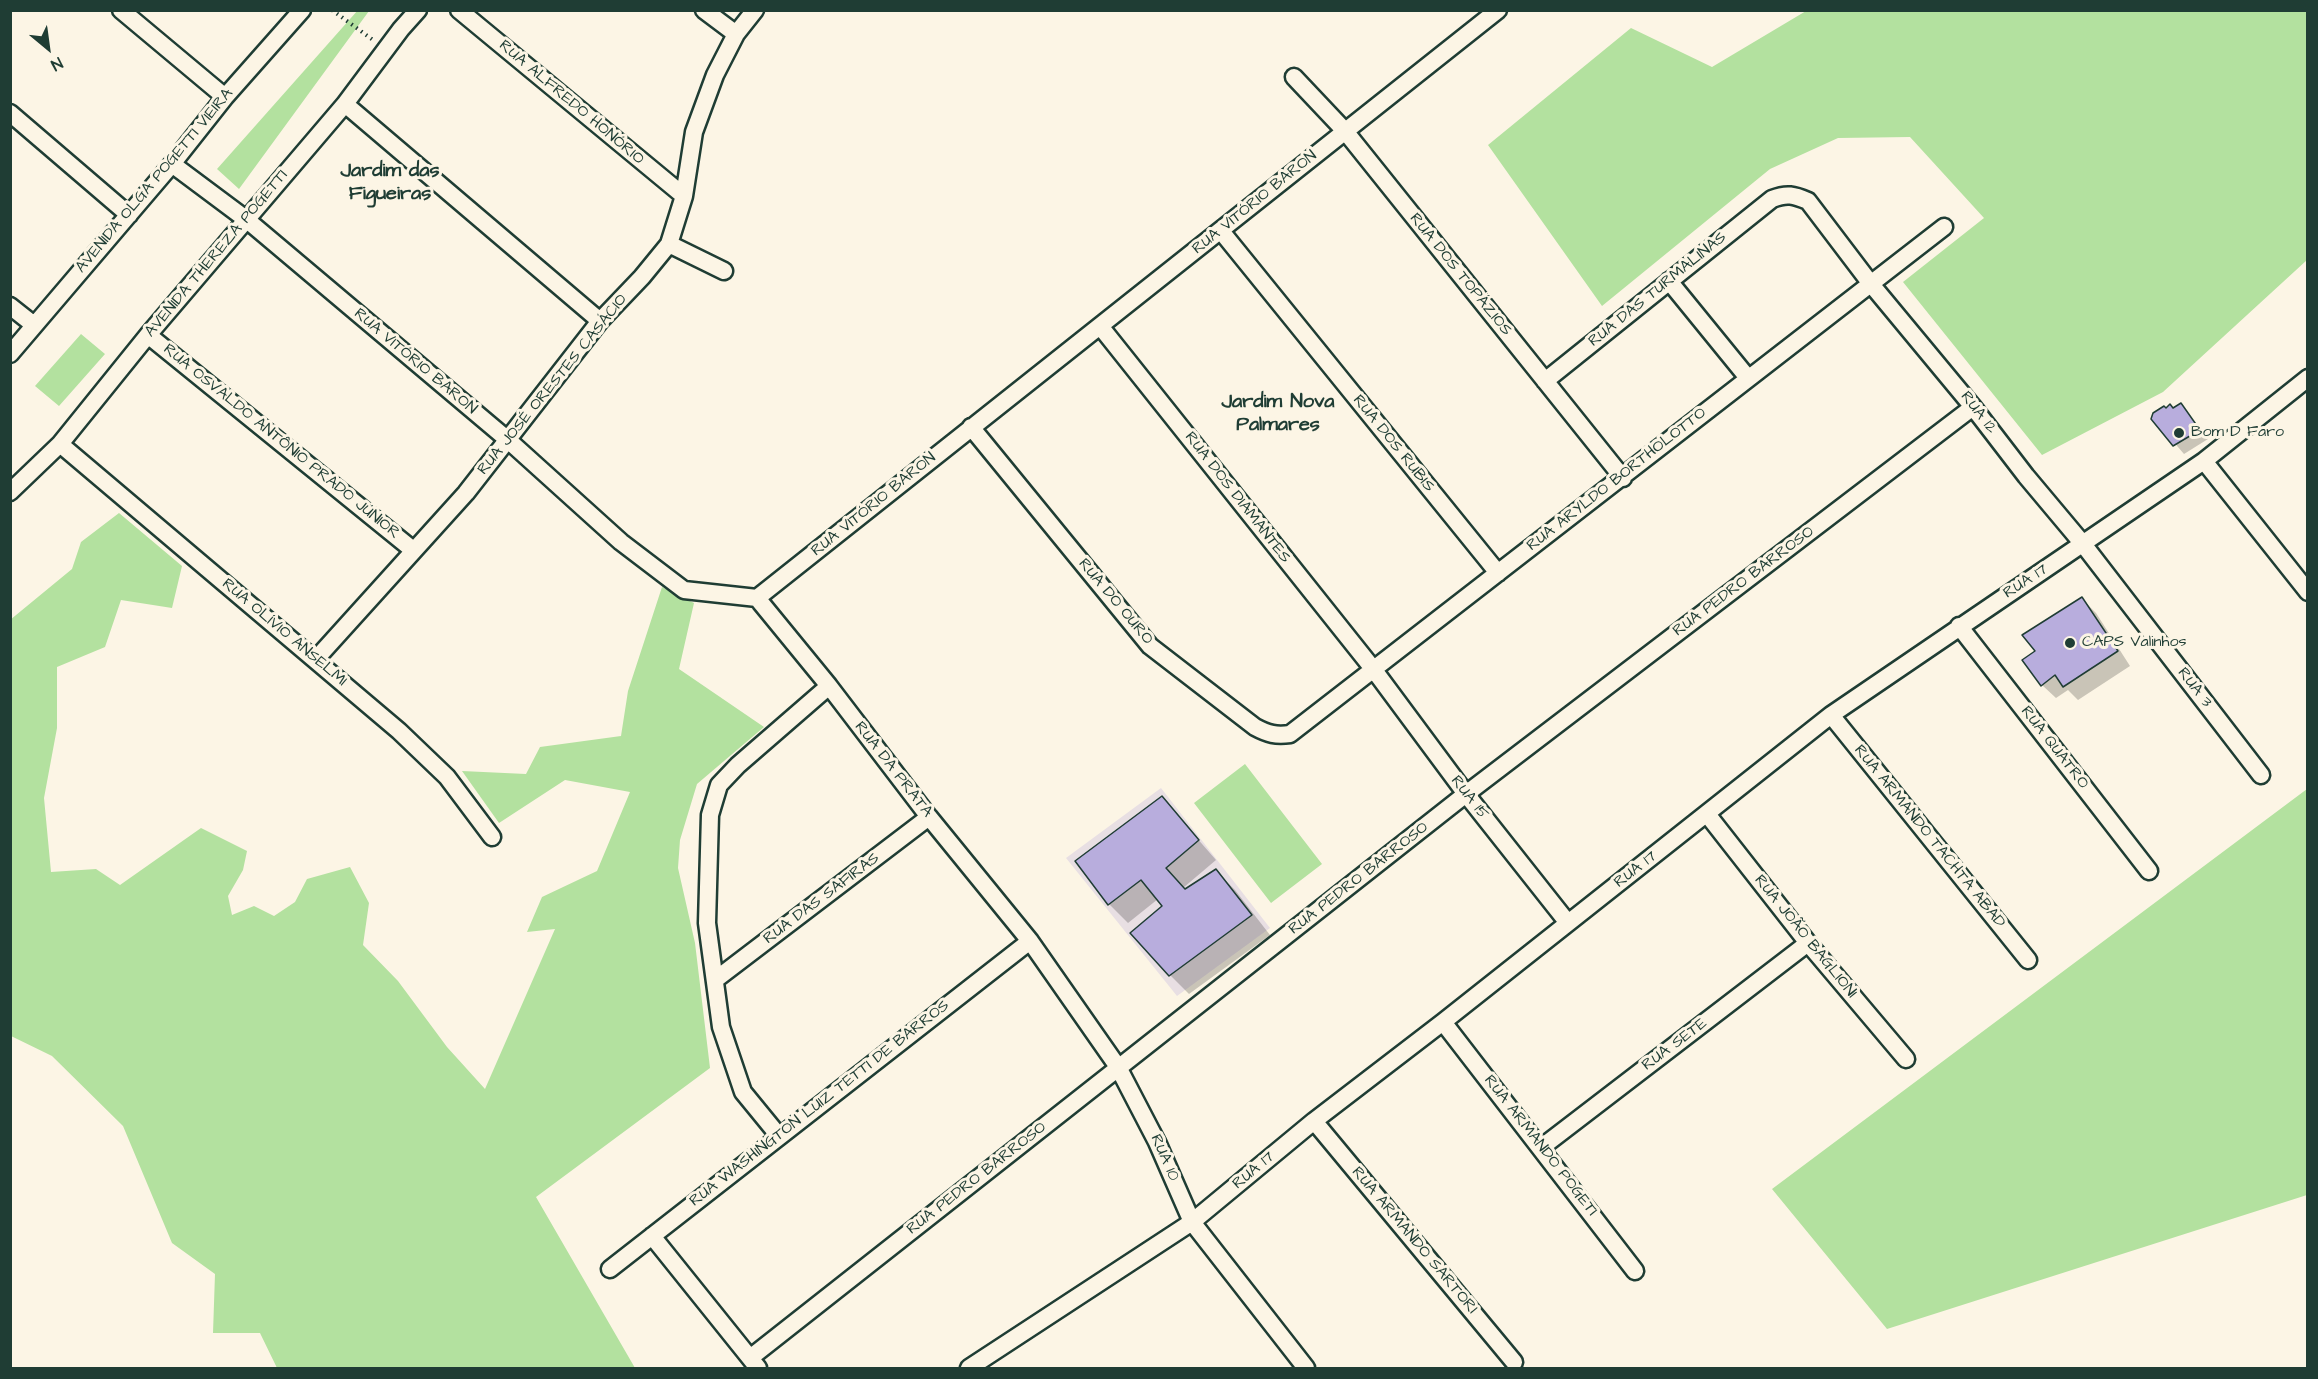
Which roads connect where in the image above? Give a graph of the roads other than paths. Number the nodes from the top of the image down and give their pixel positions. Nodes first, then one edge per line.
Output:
1 (121, 10) edge
2 (302, 10) edge
3 (418, 10) edge
4 (459, 10) edge
5 (704, 10) edge
6 (755, 10) edge
7 (1498, 10) edge
8 (736, 34) junction
9 (1294, 76) dead end
10 (225, 97) junction
11 (345, 104) junction
12 (10, 113) edge
13 (1345, 131) junction
14 (172, 164) junction
15 (684, 196) junction
16 (1772, 199) joint
17 (129, 215) junction
18 (247, 220) junction
19 (1944, 226) dead end
20 (1221, 231) junction
21 (669, 244) junction
22 (723, 271) dead end
23 (1669, 280) junction
24 (1871, 284) junction
25 (10, 306) edge
26 (600, 321) junction
27 (34, 325) junction
28 (1100, 326) junction
29 (148, 335) junction
30 (10, 354) edge
31 (1748, 378) junction
32 (2307, 378) edge
33 (1545, 381) junction
34 (1973, 407) junction
35 (971, 427) junction
36 (508, 440) junction
37 (60, 444) junction
38 (2204, 461) junction
39 (1623, 478) junction
40 (10, 492) edge
41 (2083, 544) junction
42 (413, 550) junction
43 (1498, 573) junction
44 (2307, 592) edge
45 (757, 598) junction
46 (1959, 626) junction
47 (316, 659) junction
48 (1374, 670) junction
49 (829, 686) junction
50 (1831, 715) junction
51 (1290, 734) joint
52 (2261, 775) dead end
53 (1466, 794) junction
54 (1707, 814) junction
55 (929, 817) junction
56 (492, 837) dead end
57 (2149, 871) dead end
58 (1568, 923) junction
59 (1030, 941) junction
60 (1808, 943) junction
61 (2028, 960) dead end
62 (715, 980) junction
63 (1443, 1022) junction
64 (1906, 1059) dead end
65 (1118, 1067) junction
66 (1314, 1121) junction
67 (779, 1136) junction
68 (1542, 1147) junction
69 (1192, 1222) junction
70 (652, 1236) junction
71 (610, 1269) dead end
72 (1635, 1270) dead end
73 (1515, 1362) dead end
74 (754, 1363) edge
75 (969, 1368) edge
76 (1306, 1368) edge

1 - 10 street
2 - 10 street, AVENIDA OLGA POGETTI VIEIRA
3 - 11 street, AVENIDA THEREZA POGETTI
4 - 15 street, RUA ALFREDO HONÓRIO
5 - 8 street
6 - 8 street, RUA JOSÉ ORESTES CASÁCIO
7 - 13 street, RUA VITÓRIO BARON
8 - 15 street, RUA JOSÉ ORESTES CASÁCIO
9 - 13 street, RUA DOS TOPÁZIOS
10 - 14 street, AVENIDA OLGA POGETTI VIEIRA
11 - 18 street, AVENIDA THEREZA POGETTI
11 - 26 street
12 - 17 street
13 - 20 street, RUA VITÓRIO BARON
13 - 33 street, RUA DOS TOPÁZIOS
14 - 17 street, AVENIDA OLGA POGETTI VIEIRA
14 - 18 street, RUA VITÓRIO BARON
15 - 21 street, RUA JOSÉ ORESTES CASÁCIO
16 - 23 street, RUA DAS TURMALINAS
16 - 24 street, RUA 12
17 - 27 street, AVENIDA OLGA POGETTI VIEIRA
18 - 29 street, AVENIDA THEREZA POGETTI
18 - 36 street, RUA VITÓRIO BARON
19 - 24 street, RUA ARYLDO BORTHOLOTTO
20 - 28 street, RUA VITÓRIO BARON
20 - 43 street, RUA DOS RUBIS
21 - 22 street
21 - 26 street, RUA JOSÉ ORESTES CASÁCIO
23 - 31 street
23 - 33 street, RUA DAS TURMALINAS
24 - 31 street, RUA ARYLDO BORTHOLOTTO
24 - 34 street, RUA 12
25 - 27 street
26 - 36 street, RUA JOSÉ ORESTES CASÁCIO
27 - 30 street, AVENIDA OLGA POGETTI VIEIRA
28 - 35 street, RUA VITÓRIO BARON
28 - 48 street, RUA DOS DIAMANTES
29 - 37 street, AVENIDA THEREZA POGETTI
29 - 42 street, RUA OSVALDO ANTÔNIO PRADO JÚNIOR
31 - 39 street, RUA ARYLDO BORTHOLOTTO
32 - 38 street, RUA 17
33 - 39 street, RUA DOS TOPÁZIOS
34 - 41 street, RUA 12
34 - 53 street, RUA PEDRO BARROSO
35 - 45 street, RUA VITÓRIO BARON
35 - 51 street, RUA DO OURO
36 - 42 street, RUA JOSÉ ORESTES CASÁCIO
36 - 45 street, RUA VITÓRIO BARON
37 - 40 street, AVENIDA THEREZA POGETTI
37 - 47 street, RUA OLÍVIO ANSELMI
38 - 41 street, RUA 17
38 - 44 street
39 - 43 street, RUA ARYLDO BORTHOLOTTO
41 - 46 street, RUA 17
41 - 52 street, RUA 3
42 - 47 street, RUA JOSÉ ORESTES CASÁCIO
43 - 48 street, RUA ARYLDO BORTHOLOTTO
45 - 49 street, RUA DA PRATA
46 - 50 street, RUA 17
46 - 57 street, RUA QUATRO
47 - 56 street, RUA OLÍVIO ANSELMI
48 - 51 street, RUA ARYLDO BORTHOLOTTO
48 - 53 street, RUA 15
49 - 55 street, RUA DA PRATA
49 - 62 street
50 - 54 street, RUA 17
50 - 61 street, RUA ARMANDO TACHTA ABAD
53 - 58 street, RUA 15
53 - 65 street, RUA PEDRO BARROSO
54 - 58 street, RUA 17
54 - 60 street, RUA JOÃO BAGLIONI
55 - 59 street, RUA DA PRATA
55 - 62 street, RUA DAS SAFIRAS
58 - 63 street, RUA 17
59 - 65 street, RUA 10
59 - 67 street, RUA WASHINGTON LUIZ TETTI DE BARROS
60 - 64 street, RUA JOÃO BAGLIONI
60 - 68 street, RUA SETE
62 - 67 street
63 - 66 street, RUA 17
63 - 68 street, RUA ARMANDO POGETI
65 - 69 street, RUA 10
65 - 74 street, RUA PEDRO BARROSO
66 - 69 street, RUA 17
66 - 73 street, RUA ARMANDO SARTORI
67 - 70 street, RUA WASHINGTON LUIZ TETTI DE BARROS
68 - 72 street, RUA ARMANDO POGETI
69 - 75 street, RUA 17
69 - 76 street, RUA 10
70 - 71 street, RUA WASHINGTON LUIZ TETTI DE BARROS
70 - 74 street

